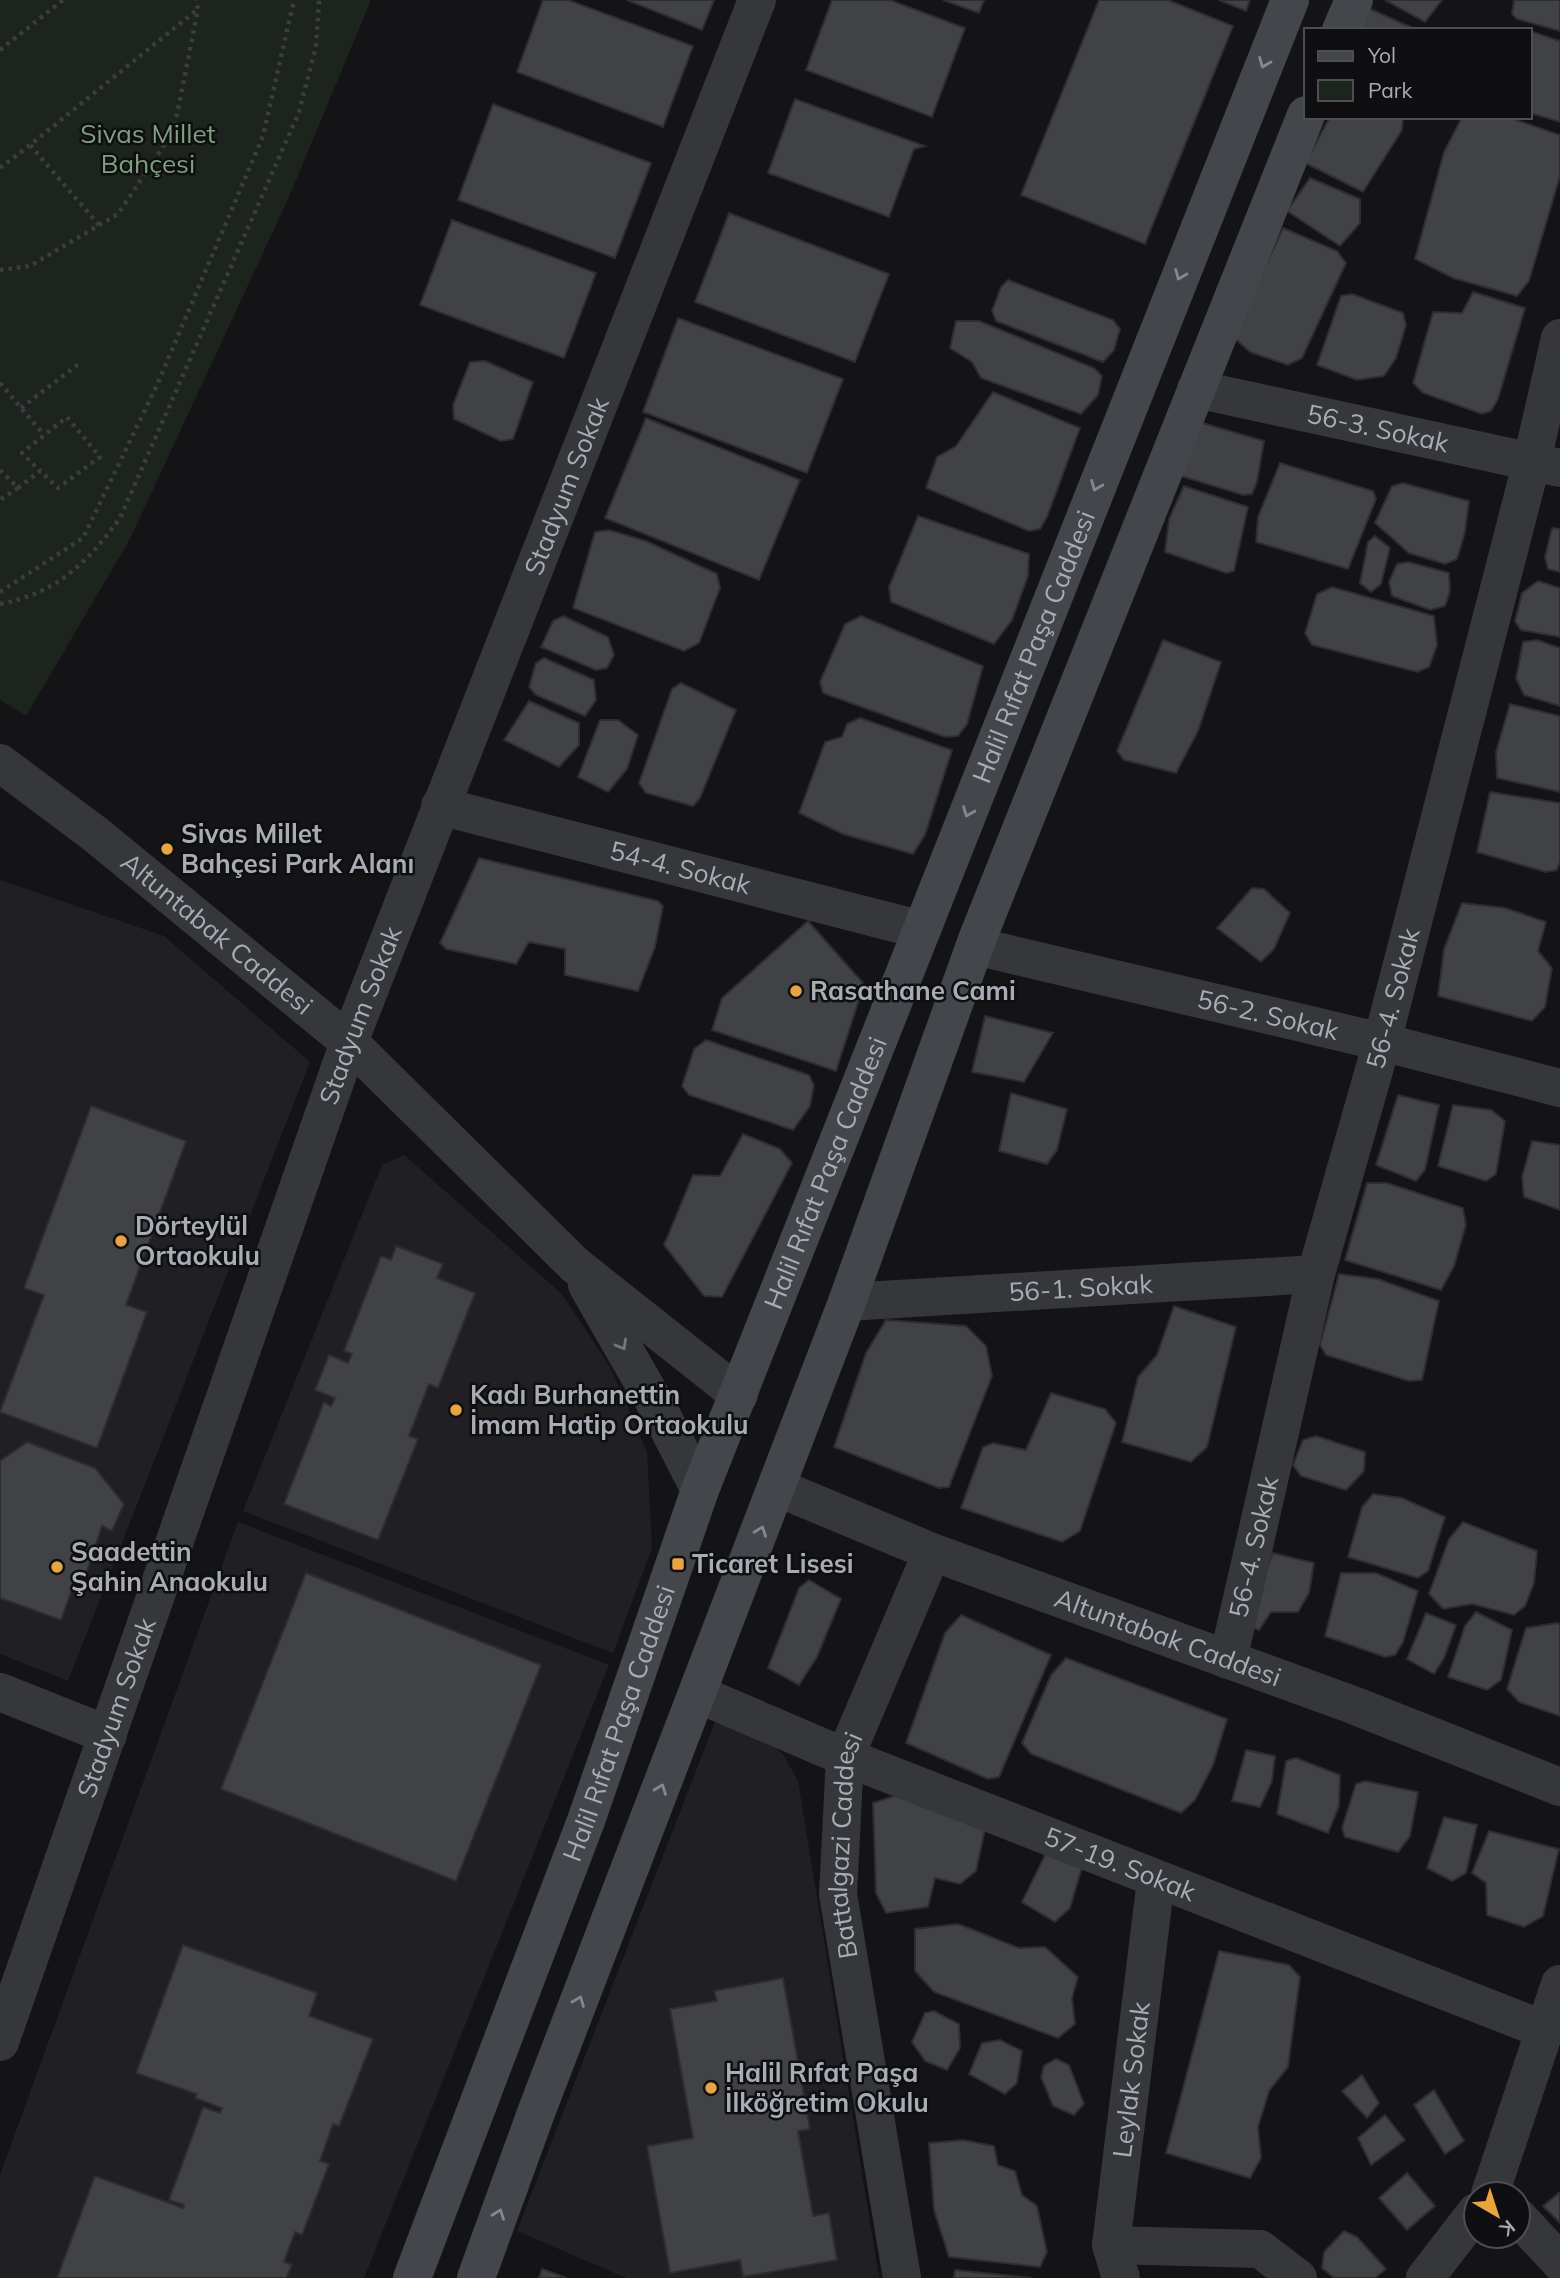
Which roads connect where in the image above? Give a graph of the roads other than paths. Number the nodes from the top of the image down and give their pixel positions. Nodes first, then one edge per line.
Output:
1 (757, 0) edge
2 (1290, 0) edge
3 (1354, 0) edge
4 (1343, 28) edge
5 (1304, 119) edge
6 (1560, 338) edge
7 (1196, 388) junction
8 (1546, 464) edge
9 (0, 763) edge
10 (440, 806) junction
11 (922, 930) junction
12 (975, 946) junction
13 (349, 1041) junction
14 (1382, 1042) junction
15 (1560, 1088) edge
16 (575, 1265) junction
17 (1316, 1274) junction
18 (847, 1302) junction
19 (739, 1395) junction
20 (776, 1487) junction
21 (700, 1490) junction
22 (932, 1552) junction
23 (1228, 1660) junction
24 (0, 1692) edge
25 (698, 1694) junction
26 (108, 1735) junction
27 (845, 1757) junction
28 (1560, 1787) edge
29 (1156, 1880) junction
30 (1560, 1984) edge
31 (1545, 2030) junction
32 (0, 2042) edge
33 (1501, 2180) edge
34 (1532, 2236) edge
35 (1462, 2237) edge
36 (1116, 2261) edge
37 (1560, 2262) edge
38 (412, 2278) edge
39 (476, 2278) edge
40 (902, 2278) edge
41 (1298, 2278) edge
42 (1425, 2278) edge

1 - 10 street, Stadyum Sokak
2 -> 11 main road, Halil Rıfat Paşa Caddesi
3 - 4 main road
5 - 7 main road, Halil Rıfat Paşa Caddesi
6 - 8 street, 56-4. Sokak
7 - 8 street, 56-3. Sokak
7 - 12 main road, Halil Rıfat Paşa Caddesi
8 - 14 street, 56-4. Sokak
9 - 13 street, Altuntabak Caddesi
10 - 11 street, 54-4. Sokak
10 - 13 street, Stadyum Sokak
11 - 19 main road, Halil Rıfat Paşa Caddesi
12 - 14 street, 56-2. Sokak
12 - 18 main road, Halil Rıfat Paşa Caddesi
13 - 16 street, Altuntabak Caddesi
13 - 26 street, Stadyum Sokak
14 - 15 street, 56-2. Sokak
14 - 17 street, 56-4. Sokak
16 - 19 street, Altuntabak Caddesi
16 -> 21 street, Altuntabak Caddesi
17 - 18 street, 56-1. Sokak
17 - 23 street, 56-4. Sokak
18 - 20 main road, Halil Rıfat Paşa Caddesi
19 - 21 main road, Halil Rıfat Paşa Caddesi
20 - 22 street, Altuntabak Caddesi
25 -> 20 main road, Halil Rıfat Paşa Caddesi
21 - 38 main road, Halil Rıfat Paşa Caddesi
22 - 23 street, Altuntabak Caddesi
22 - 27 street, Battalgazi Caddesi
23 - 28 street, Altuntabak Caddesi
24 - 26 street
25 - 27 street, 57-19. Sokak
39 -> 25 main road, Halil Rıfat Paşa Caddesi
26 - 32 street, Stadyum Sokak
27 - 29 street, 57-19. Sokak
27 - 40 street, Battalgazi Caddesi
29 - 31 street, 57-19. Sokak
29 - 36 street, Leylak Sokak
30 - 31 street
31 - 33 street
34 - 37 street
35 - 42 street
36 - 41 street

